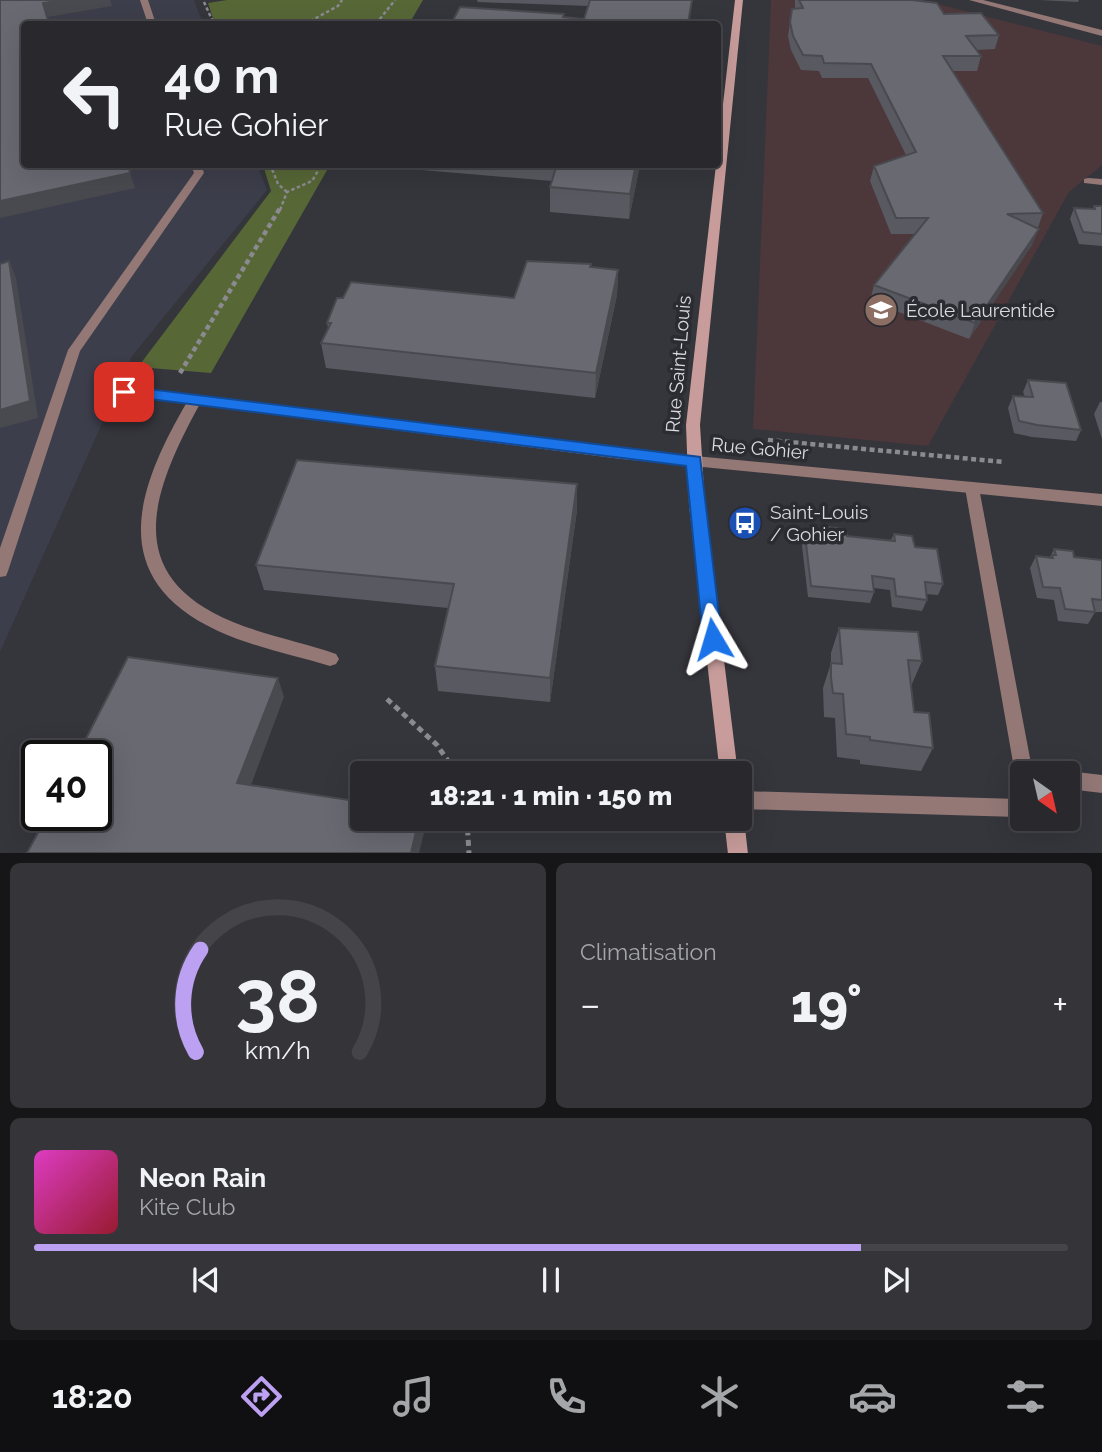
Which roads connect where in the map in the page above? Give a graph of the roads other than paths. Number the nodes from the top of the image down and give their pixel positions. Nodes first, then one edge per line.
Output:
1 (156, 0) edge
2 (739, 0) edge
3 (973, 0) edge
4 (145, 1) edge
5 (151, 21) edge
6 (1102, 33) edge
7 (721, 166) edge
8 (197, 168) edge
9 (721, 168) edge
10 (1088, 181) dead end
11 (1102, 182) edge
12 (124, 392) dead end
13 (195, 400) junction
14 (694, 461) junction
15 (972, 488) junction
16 (1102, 500) edge
17 (0, 570) edge
18 (330, 659) dead end
19 (728, 761) edge
20 (1022, 761) edge
21 (1080, 781) edge
22 (1102, 784) edge
23 (752, 800) edge
24 (1010, 808) edge
25 (735, 831) edge
26 (738, 853) edge

1 - 4 street
2 - 7 street, Rue Saint-Louis
3 - 6 street
4 - 5 street
8 - 17 street
9 - 14 street, Rue Saint-Louis
10 - 11 street
12 - 13 street, Rue Gohier
13 - 14 street, Rue Gohier
13 - 18 street
14 - 15 street, Rue Gohier
14 - 19 street, Rue Saint-Louis
15 - 16 street, Rue Gohier
15 - 20 street
21 - 22 street
23 - 24 street
25 - 26 street

